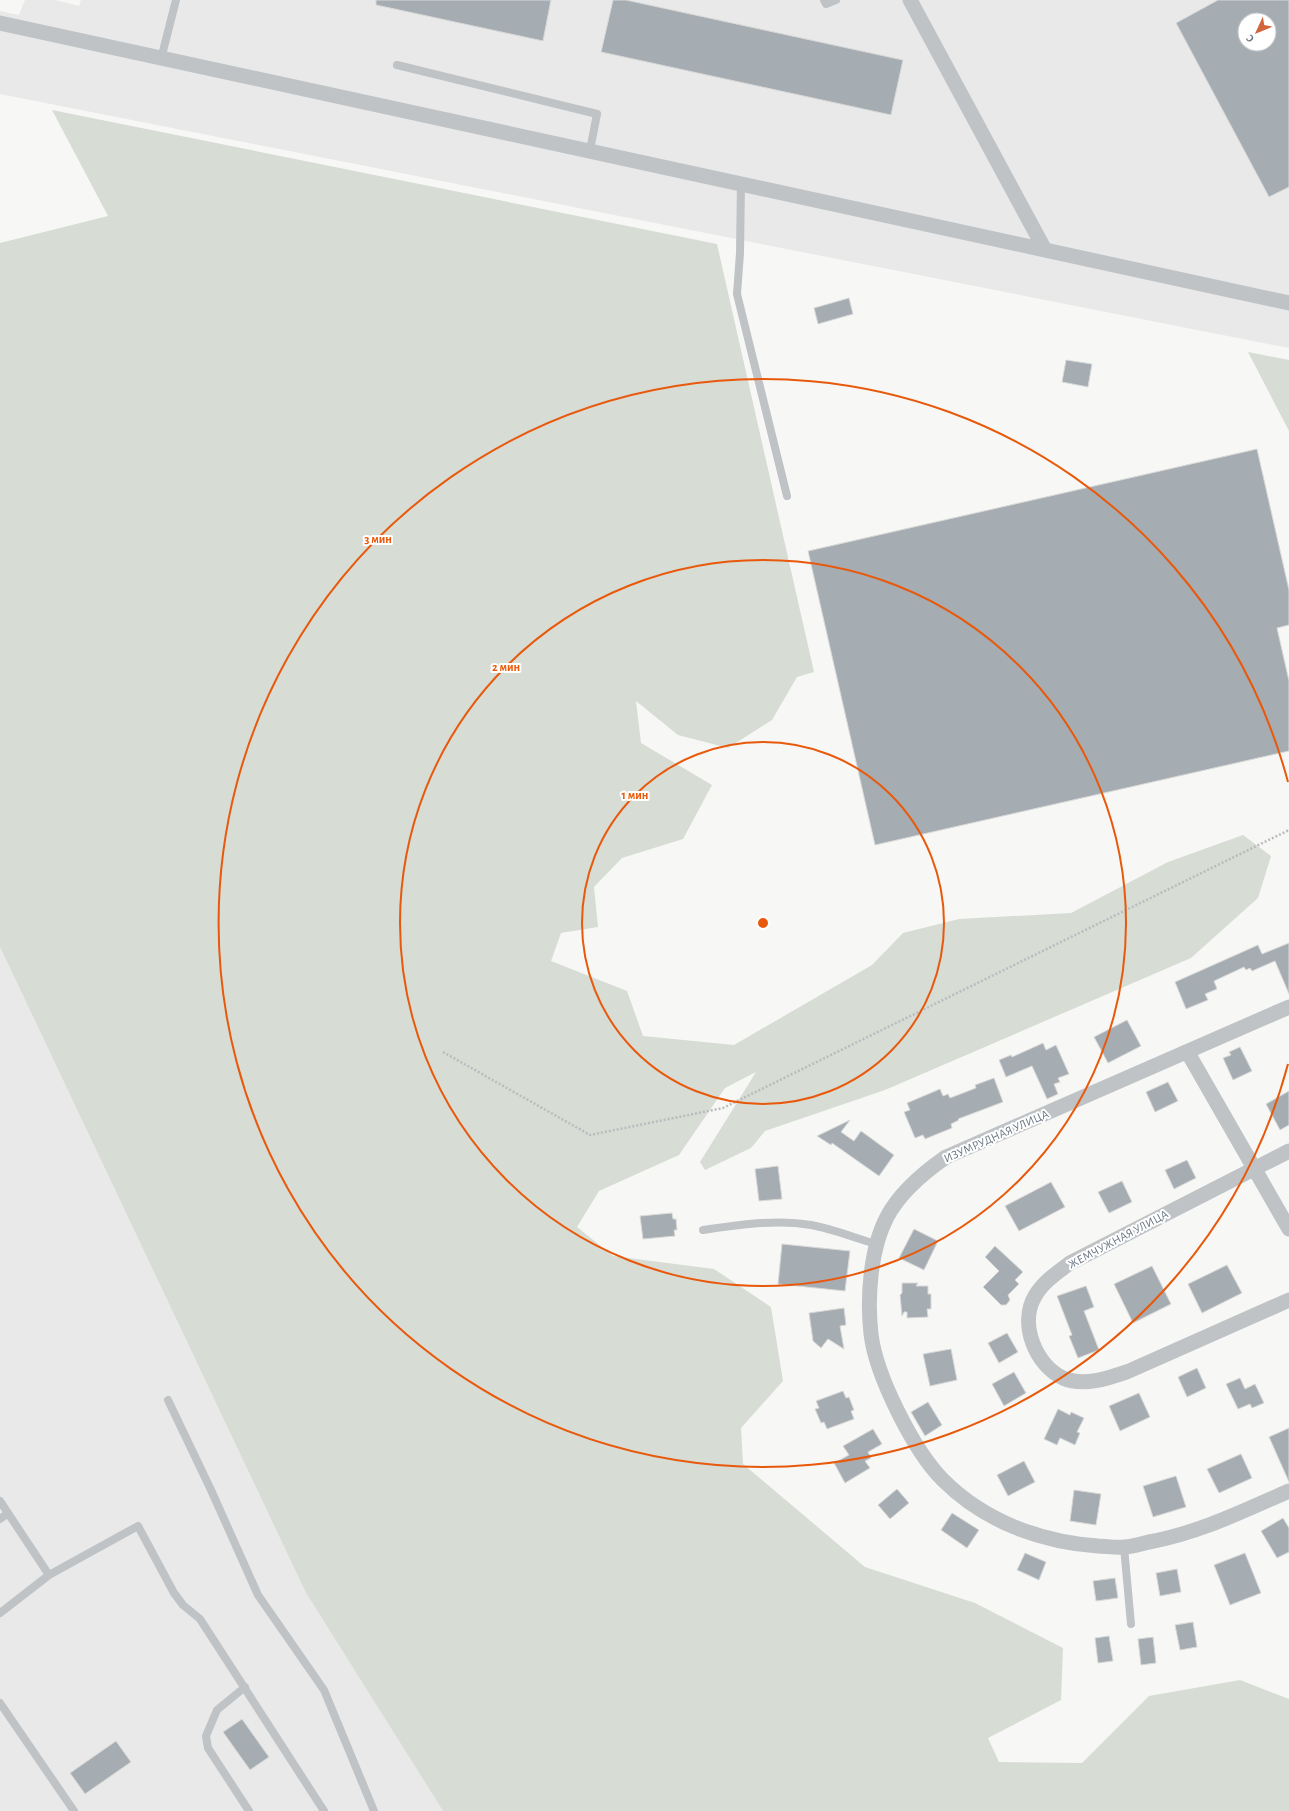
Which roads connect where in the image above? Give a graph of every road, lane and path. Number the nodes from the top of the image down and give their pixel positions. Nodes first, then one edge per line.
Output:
1 (176, 0) edge
2 (824, 0) edge
3 (836, 0) edge
4 (910, 0) edge
5 (0, 24) edge
6 (161, 59) junction
7 (397, 65) dead end
8 (590, 150) junction
9 (741, 183) junction
10 (1045, 250) junction
11 (1289, 302) edge
12 (787, 496) dead end
13 (1289, 830) edge
14 (1289, 1008) edge
15 (443, 1052) dead end
16 (1188, 1053) junction
17 (1289, 1151) edge
18 (1254, 1168) junction
19 (703, 1230) dead end
20 (1289, 1230) edge
21 (876, 1244) junction
22 (1289, 1300) edge
23 (168, 1400) dead end
24 (1289, 1490) edge
25 (0, 1501) edge
26 (8, 1513) junction
27 (0, 1519) edge
28 (1124, 1547) junction
29 (49, 1575) junction
30 (0, 1612) edge
31 (1131, 1624) dead end
32 (245, 1687) junction
33 (0, 1703) edge
34 (74, 1811) edge
35 (249, 1811) edge
36 (324, 1811) edge
37 (374, 1811) edge

1 - 6 lane
2 - 3 lane
4 - 10 street
5 - 6 street
6 - 8 street
7 - 8 lane
8 - 9 street
9 - 10 street
9 - 12 lane
10 - 11 street
13 - 15 path
14 - 16 street, ИЗУМРУДНАЯ УЛИЦА
16 - 18 street
16 - 21 street, ИЗУМРУДНАЯ УЛИЦА
17 - 18 street, ЖЕМЧУЖНАЯ УЛИЦА
18 - 20 street
18 - 22 street, ЖЕМЧУЖНАЯ УЛИЦА
19 - 21 lane
21 - 28 street, ИЗУМРУДНАЯ УЛИЦА
23 - 37 lane
24 - 28 street, ИЗУМРУДНАЯ УЛИЦА
25 - 26 lane
26 - 27 lane
26 - 29 lane
28 - 31 lane
29 - 30 lane
29 - 32 lane
32 - 35 lane
32 - 36 lane
33 - 34 lane

